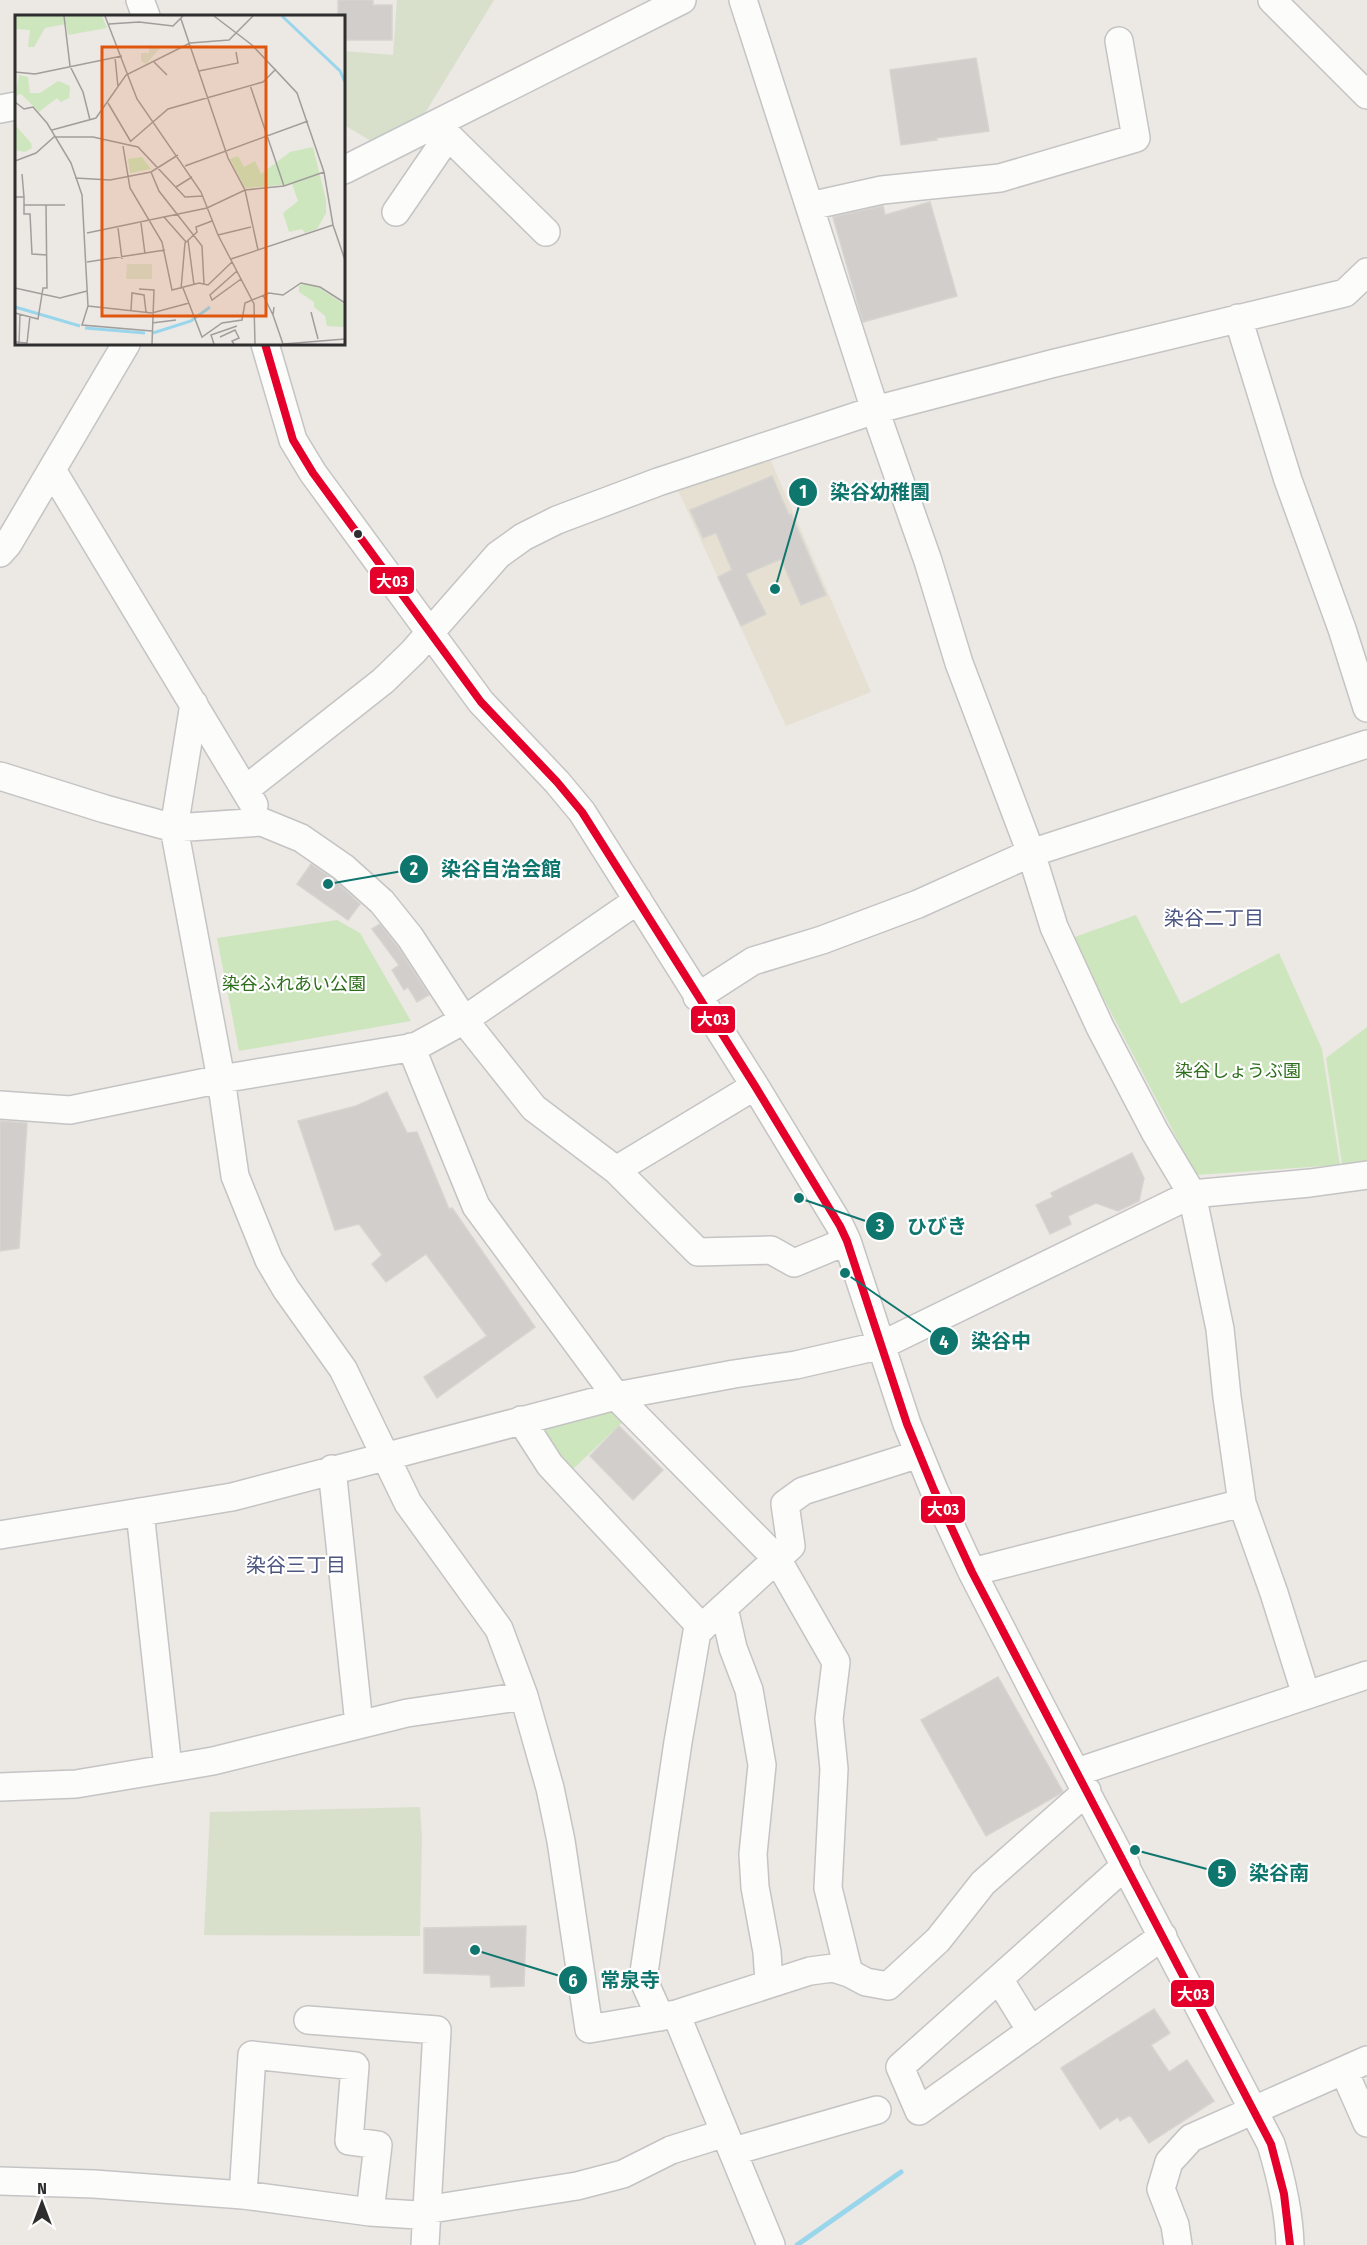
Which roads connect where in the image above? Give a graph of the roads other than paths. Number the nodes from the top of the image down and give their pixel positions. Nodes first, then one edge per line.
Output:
1 (140, 0) edge
2 (681, 0) edge
3 (743, 0) edge
4 (1272, 0) edge
5 (147, 15) edge
6 (1119, 41) dead end
7 (1367, 95) edge
8 (15, 106) edge
9 (0, 109) edge
10 (442, 130) junction
11 (345, 170) edge
12 (810, 206) junction
13 (396, 212) dead end
14 (546, 232) dead end
15 (1367, 272) edge
16 (1238, 318) junction
17 (125, 345) edge
18 (265, 345) edge
19 (875, 410) junction
20 (52, 470) junction
21 (0, 553) edge
22 (429, 631) junction
23 (195, 704) junction
24 (1367, 708) edge
25 (1367, 744) edge
26 (0, 776) edge
27 (246, 789) junction
28 (262, 822) junction
29 (174, 828) junction
30 (1031, 853) junction
31 (638, 900) junction
32 (698, 997) junction
33 (464, 1020) junction
34 (411, 1047) junction
35 (221, 1079) junction
36 (754, 1086) junction
37 (0, 1105) edge
38 (616, 1170) junction
39 (1367, 1175) edge
40 (1192, 1194) junction
41 (847, 1241) junction
42 (882, 1345) junction
43 (616, 1396) junction
44 (520, 1420) junction
45 (919, 1454) junction
46 (384, 1455) junction
47 (332, 1469) junction
48 (1242, 1503) junction
49 (140, 1512) junction
50 (0, 1535) edge
51 (777, 1558) junction
52 (972, 1572) junction
53 (724, 1608) junction
54 (702, 1628) junction
55 (1367, 1674) edge
56 (1306, 1695) junction
57 (524, 1696) junction
58 (360, 1724) junction
59 (168, 1768) junction
60 (1082, 1782) junction
61 (0, 1786) edge
62 (1126, 1865) junction
63 (1163, 1936) junction
64 (849, 1973) junction
65 (999, 1979) junction
66 (769, 1984) junction
67 (668, 2015) junction
68 (308, 2020) dead end
69 (1031, 2031) junction
70 (1355, 2065) edge
71 (877, 2110) dead end
72 (1254, 2110) junction
73 (1367, 2123) edge
74 (730, 2142) junction
75 (0, 2181) edge
76 (243, 2195) junction
77 (426, 2210) junction
78 (370, 2212) junction
79 (425, 2245) edge
80 (771, 2245) edge
81 (1178, 2245) edge
82 (1290, 2245) edge

1 - 5 street
2 - 10 street
3 - 12 street
4 - 7 street
6 - 12 street
8 - 9 street
10 - 11 street
10 - 13 street
10 - 14 street
12 - 19 street
15 - 16 street
16 - 19 street
16 - 24 street
17 - 20 street
18 - 22 street
19 - 22 street
19 - 30 street
20 - 21 street
20 - 23 street
22 - 27 street
22 - 31 street
23 - 27 street
23 - 29 street
25 - 30 street
26 - 29 street
27 - 28 street
28 - 29 street
28 - 33 street
29 - 35 street
30 - 32 street
30 - 40 street
31 - 32 street
31 - 33 street
32 - 36 street
33 - 34 street
33 - 38 street
34 - 35 street
34 - 43 street
35 - 37 street
35 - 46 street
36 - 38 street
36 - 41 street
38 - 41 street
39 - 40 street
40 - 42 street
40 - 48 street
41 - 42 street
42 - 43 street
42 - 45 street
43 - 44 street
43 - 51 street
44 - 46 street
44 - 54 street
45 - 51 street
45 - 52 street
46 - 47 street
46 - 57 street
47 - 49 street
47 - 58 street
48 - 52 street
48 - 56 street
49 - 50 street
49 - 59 street
51 - 53 street
51 - 64 street
52 - 60 street
53 - 54 street
53 - 66 street
54 - 67 street
55 - 56 street
56 - 60 street
57 - 58 street
57 - 67 street
58 - 59 street
59 - 61 street
60 - 62 street
60 - 64 street
62 - 63 street
62 - 65 street
63 - 69 street
63 - 72 street
64 - 66 street
65 - 69 street
65 - 69 street
66 - 67 street
67 - 74 street
68 - 77 street
70 - 72 street
70 - 73 street
71 - 74 street
72 - 81 street
72 - 82 street
74 - 77 street
74 - 80 street
75 - 76 street
76 - 78 street
76 - 78 street
77 - 78 street
77 - 79 street

